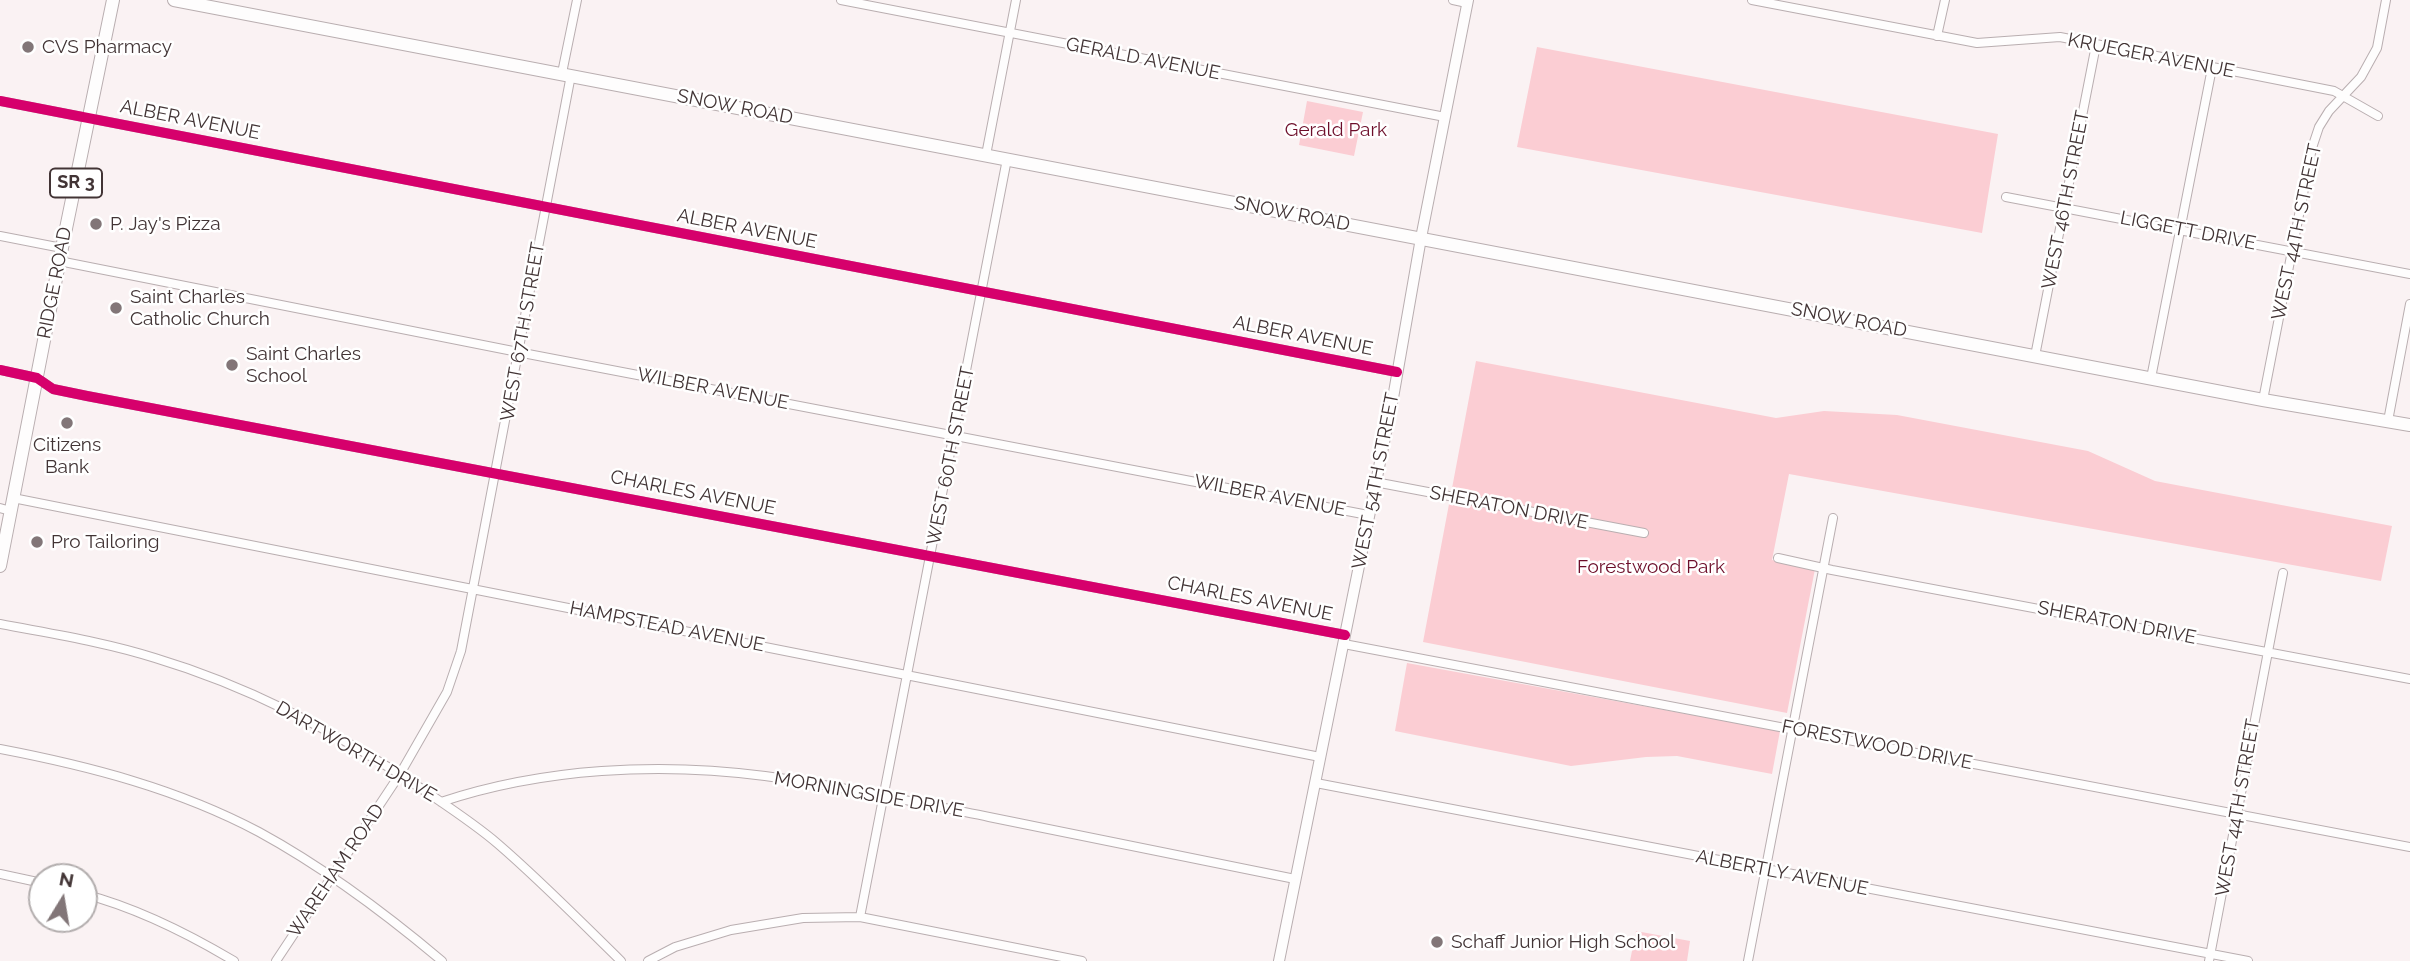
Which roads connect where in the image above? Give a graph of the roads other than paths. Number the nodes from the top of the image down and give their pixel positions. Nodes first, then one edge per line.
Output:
1 (113, 0) edge
2 (174, 0) edge
3 (577, 0) edge
4 (841, 0) edge
5 (1016, 0) edge
6 (1453, 0) edge
7 (1752, 0) edge
8 (1945, 0) edge
9 (2386, 0) edge
10 (1468, 1) edge
11 (1009, 33) junction
12 (1937, 36) junction
13 (2096, 44) junction
14 (2212, 68) junction
15 (567, 74) junction
16 (2345, 96) junction
17 (0, 101) edge
18 (2378, 116) dead end
19 (1445, 117) junction
20 (90, 118) junction
21 (986, 155) junction
22 (1007, 159) junction
23 (2006, 197) dead end
24 (545, 208) junction
25 (2064, 208) junction
26 (2179, 230) junction
27 (0, 236) edge
28 (1421, 238) junction
29 (2292, 251) junction
30 (60, 254) junction
31 (2410, 274) edge
32 (983, 292) junction
33 (2410, 304) edge
34 (520, 352) junction
35 (2035, 356) junction
36 (0, 370) edge
37 (1396, 372) junction
38 (37, 377) junction
39 (2151, 378) junction
40 (2263, 400) junction
41 (2388, 421) junction
42 (2410, 425) edge
43 (955, 435) junction
44 (496, 473) junction
45 (1375, 482) junction
46 (8, 506) edge
47 (1368, 515) junction
48 (1833, 518) dead end
49 (1644, 533) dead end
50 (931, 556) junction
51 (1778, 558) dead end
52 (0, 566) edge
53 (1824, 568) junction
54 (2283, 573) dead end
55 (474, 588) junction
56 (0, 624) edge
57 (1345, 640) junction
58 (2268, 651) junction
59 (907, 675) junction
60 (2410, 679) edge
61 (1793, 729) junction
62 (0, 749) edge
63 (1320, 757) junction
64 (400, 774) junction
65 (1315, 783) junction
66 (883, 796) junction
67 (441, 802) junction
68 (2236, 814) junction
69 (2410, 847) edge
70 (1766, 870) junction
71 (0, 874) edge
72 (333, 876) junction
73 (1295, 879) junction
74 (28, 880) edge
75 (98, 899) edge
76 (860, 917) junction
77 (2210, 957) edge
78 (234, 961) edge
79 (276, 961) edge
80 (442, 961) edge
81 (621, 961) edge
82 (648, 961) edge
83 (1082, 961) edge
84 (1279, 961) edge
85 (1748, 961) edge
86 (2248, 961) edge

1 - 20 main road, RIDGE ROAD / SR 3
2 - 15 main road, SNOW ROAD
3 - 15 street, WEST 67TH STREET
4 - 11 street, GERALD AVENUE
5 - 11 street
6 - 10 street
7 - 12 street, KRUEGER AVENUE
8 - 12 street
9 - 16 street, WEST 44TH STREET
10 - 19 street, WEST 54TH STREET
11 - 19 street, GERALD AVENUE
11 - 21 street
12 - 13 street, KRUEGER AVENUE
13 - 14 street, KRUEGER AVENUE
13 - 25 street, WEST 46TH STREET
14 - 16 street, KRUEGER AVENUE
14 - 26 street
15 - 21 main road, SNOW ROAD
15 - 24 street, WEST 67TH STREET
16 - 18 street, KRUEGER AVENUE
16 - 29 street, WEST 44TH STREET
17 - 20 street, ALBER AVENUE
19 - 28 street, WEST 54TH STREET
20 - 24 street, ALBER AVENUE
20 - 30 main road, RIDGE ROAD / SR 3
21 - 22 main road, SNOW ROAD
22 - 28 main road, SNOW ROAD
22 - 32 street, WEST 60TH STREET
23 - 25 street, LIGGETT DRIVE
24 - 32 street, ALBER AVENUE
24 - 34 street, WEST 67TH STREET
25 - 26 street, LIGGETT DRIVE
25 - 35 street, WEST 46TH STREET
26 - 29 street, LIGGETT DRIVE
26 - 39 street
27 - 30 street, WILBER AVENUE
28 - 35 main road, SNOW ROAD
28 - 37 street, WEST 54TH STREET
29 - 31 street, LIGGETT DRIVE
29 - 40 street, WEST 44TH STREET
30 - 34 street, WILBER AVENUE
30 - 38 main road, RIDGE ROAD / SR 3
32 - 37 street, ALBER AVENUE
32 - 43 street, WEST 60TH STREET
33 - 41 street
34 - 43 street, WILBER AVENUE
34 - 44 street, WEST 67TH STREET
35 - 39 main road, SNOW ROAD
36 - 38 street, CHARLES AVENUE
37 - 45 street, WEST 54TH STREET
38 - 44 street, CHARLES AVENUE
38 - 46 main road, RIDGE ROAD / SR 3
39 - 40 main road, SNOW ROAD
40 - 41 main road, SNOW ROAD
41 - 42 main road, SNOW ROAD
43 - 47 street, WILBER AVENUE
43 - 50 street, WEST 60TH STREET
44 - 50 street, CHARLES AVENUE
44 - 55 street, WEST 67TH STREET
45 - 47 street, WEST 54TH STREET
45 - 49 street, SHERATON DRIVE
46 - 52 main road, RIDGE ROAD / SR 3
46 - 55 street, HAMPSTEAD AVENUE
47 - 57 street, WEST 54TH STREET
48 - 53 street
50 - 57 street, CHARLES AVENUE
50 - 59 street, WEST 60TH STREET
51 - 53 street, SHERATON DRIVE
53 - 58 street, SHERATON DRIVE
53 - 61 street
54 - 58 street, WEST 44TH STREET
55 - 59 street, HAMPSTEAD AVENUE
55 - 64 street, WAREHAM ROAD
56 - 64 street, DARTWORTH DRIVE
57 - 61 street, FORESTWOOD DRIVE
57 - 63 street, WEST 54TH STREET
58 - 60 street, SHERATON DRIVE
58 - 68 street, WEST 44TH STREET
59 - 63 street, HAMPSTEAD AVENUE
59 - 66 street, WEST 60TH STREET
61 - 68 street, FORESTWOOD DRIVE
61 - 70 street
62 - 72 street
63 - 65 street, WEST 54TH STREET
64 - 67 street, DARTWORTH DRIVE
64 - 72 street, WAREHAM ROAD
65 - 70 street, ALBERTLY AVENUE
65 - 73 street, WEST 54TH STREET
66 - 67 street, MORNINGSIDE DRIVE
66 - 73 street, MORNINGSIDE DRIVE
66 - 76 street, WEST 60TH STREET
67 - 81 street, DARTWORTH DRIVE
68 - 69 street, FORESTWOOD DRIVE
68 - 77 street, WEST 44TH STREET
70 - 77 street, ALBERTLY AVENUE
70 - 85 street
71 - 74 street
72 - 79 street, WAREHAM ROAD
72 - 80 street
73 - 84 street, WEST 54TH STREET
75 - 78 street
76 - 82 street
76 - 83 street
77 - 86 street, ALBERTLY AVENUE

